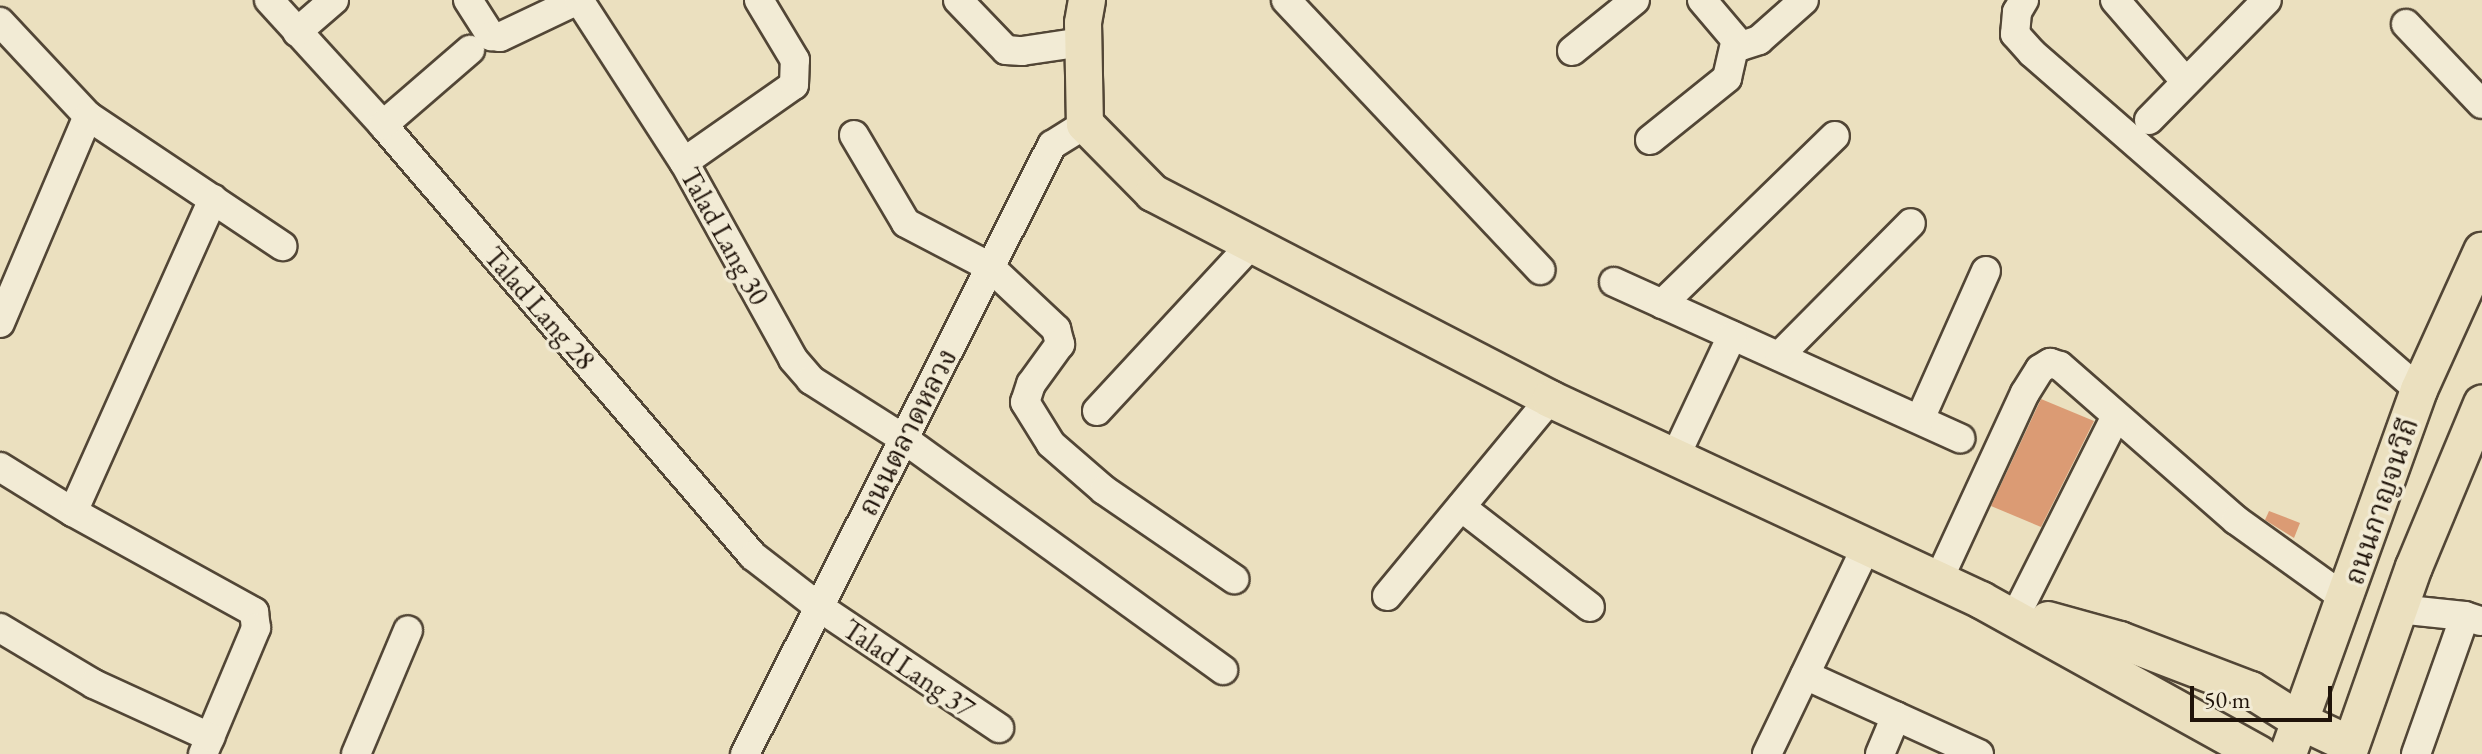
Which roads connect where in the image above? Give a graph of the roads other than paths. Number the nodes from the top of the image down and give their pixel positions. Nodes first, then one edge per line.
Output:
1 (269, 0) edge
2 (334, 0) edge
3 (468, 0) edge
4 (579, 0) edge
5 (759, 0) edge
6 (958, 0) edge
7 (1087, 0) edge
8 (1635, 0) edge
9 (1702, 0) edge
10 (1804, 0) edge
11 (2024, 0) edge
12 (2115, 0) edge
13 (1283, 1) edge
14 (2255, 4) edge
15 (0, 22) edge
16 (2406, 24) dead end
17 (297, 32) junction
18 (1083, 42) junction
19 (1735, 42) junction
20 (470, 50) dead end
21 (1572, 51) dead end
22 (2186, 82) junction
23 (2482, 104) edge
24 (88, 116) junction
25 (2149, 120) dead end
26 (1085, 124) junction
27 (383, 125) junction
28 (854, 135) dead end
29 (1835, 136) dead end
30 (1650, 140) dead end
31 (684, 162) junction
32 (213, 199) junction
33 (1911, 223) dead end
34 (282, 246) dead end
35 (1250, 246) junction
36 (2482, 251) edge
37 (990, 267) junction
38 (1540, 270) dead end
39 (1986, 271) dead end
40 (1614, 282) dead end
41 (1662, 304) junction
42 (0, 323) edge
43 (1732, 336) junction
44 (1779, 356) junction
45 (2419, 390) junction
46 (1550, 399) junction
47 (2482, 404) edge
48 (1097, 411) dead end
49 (2115, 418) junction
50 (1920, 419) junction
51 (1960, 438) dead end
52 (904, 439) junction
53 (1675, 457) junction
54 (0, 467) edge
55 (1461, 507) junction
56 (73, 512) junction
57 (1866, 547) junction
58 (1234, 579) dead end
59 (1938, 581) junction
60 (1387, 596) dead end
61 (2346, 599) junction
62 (1981, 600) junction
63 (819, 607) junction
64 (1590, 607) dead end
65 (2398, 609) junction
66 (2018, 611) junction
67 (2474, 619) edge
68 (0, 628) edge
69 (408, 630) dead end
70 (1223, 670) dead end
71 (1805, 675) junction
72 (1896, 716) junction
73 (2300, 721) junction
74 (999, 728) dead end
75 (207, 745) edge
76 (2349, 750) edge
77 (356, 754) edge
78 (745, 754) edge
79 (1767, 754) edge
80 (1880, 754) edge
81 (1979, 754) edge
82 (2259, 754) edge
83 (2288, 754) edge
84 (2416, 754) edge

1 - 17 street, Talad Lang 28
2 - 17 street
3 - 4 street
4 - 31 street, Talad Lang 30
5 - 31 street
6 - 18 street
7 - 18 main road
8 - 21 street
9 - 19 street
10 - 19 street
11 - 45 street
12 - 22 street
13 - 38 street
14 - 22 street
15 - 24 street
16 - 23 street
17 - 27 street, Talad Lang 28
18 - 26 main road
19 - 30 street
20 - 27 street
22 - 25 street
24 - 32 street
24 - 42 street
26 - 35 main road
26 - 37 street, ถนนตลาดหลวง
27 - 63 street, Talad Lang 28
28 - 37 street
29 - 41 street
31 - 52 street, Talad Lang 30
32 - 34 street
32 - 56 street
33 - 44 street
35 - 46 main road
35 - 48 street
36 - 45 main road, ถนนกาญจนวิถี
37 - 52 street, ถนนตลาดหลวง
37 - 58 street
39 - 50 street
40 - 41 street
41 - 43 street
43 - 44 street
43 - 53 street
44 - 50 street
45 - 61 main road, ถนนกาญจนวิถี
46 - 53 main road
46 - 55 street
47 - 65 main road, ถนนกาญจนวิถี
49 - 59 street
49 - 61 street
49 - 66 street
50 - 51 street
52 - 63 street, ถนนตลาดหลวง
52 - 70 street, Talad Lang 30
53 - 57 main road
54 - 56 street
55 - 60 street
55 - 64 street
56 - 75 street
57 - 59 main road
57 - 71 street
59 - 62 main road
61 - 73 main road, ถนนกาญจนวิถี
62 - 66 main road
62 - 82 main road
63 - 74 street, Talad Lang 37
63 - 78 street, ถนนตลาดหลวง
65 - 67 street
65 - 76 main road, ถนนกาญจนวิถี
66 - 73 main road
67 - 84 street
68 - 75 street
69 - 77 street
71 - 72 street
71 - 79 street
72 - 80 street
72 - 81 street
73 - 76 main road
73 - 83 main road, ถนนกาญจนวิถี

